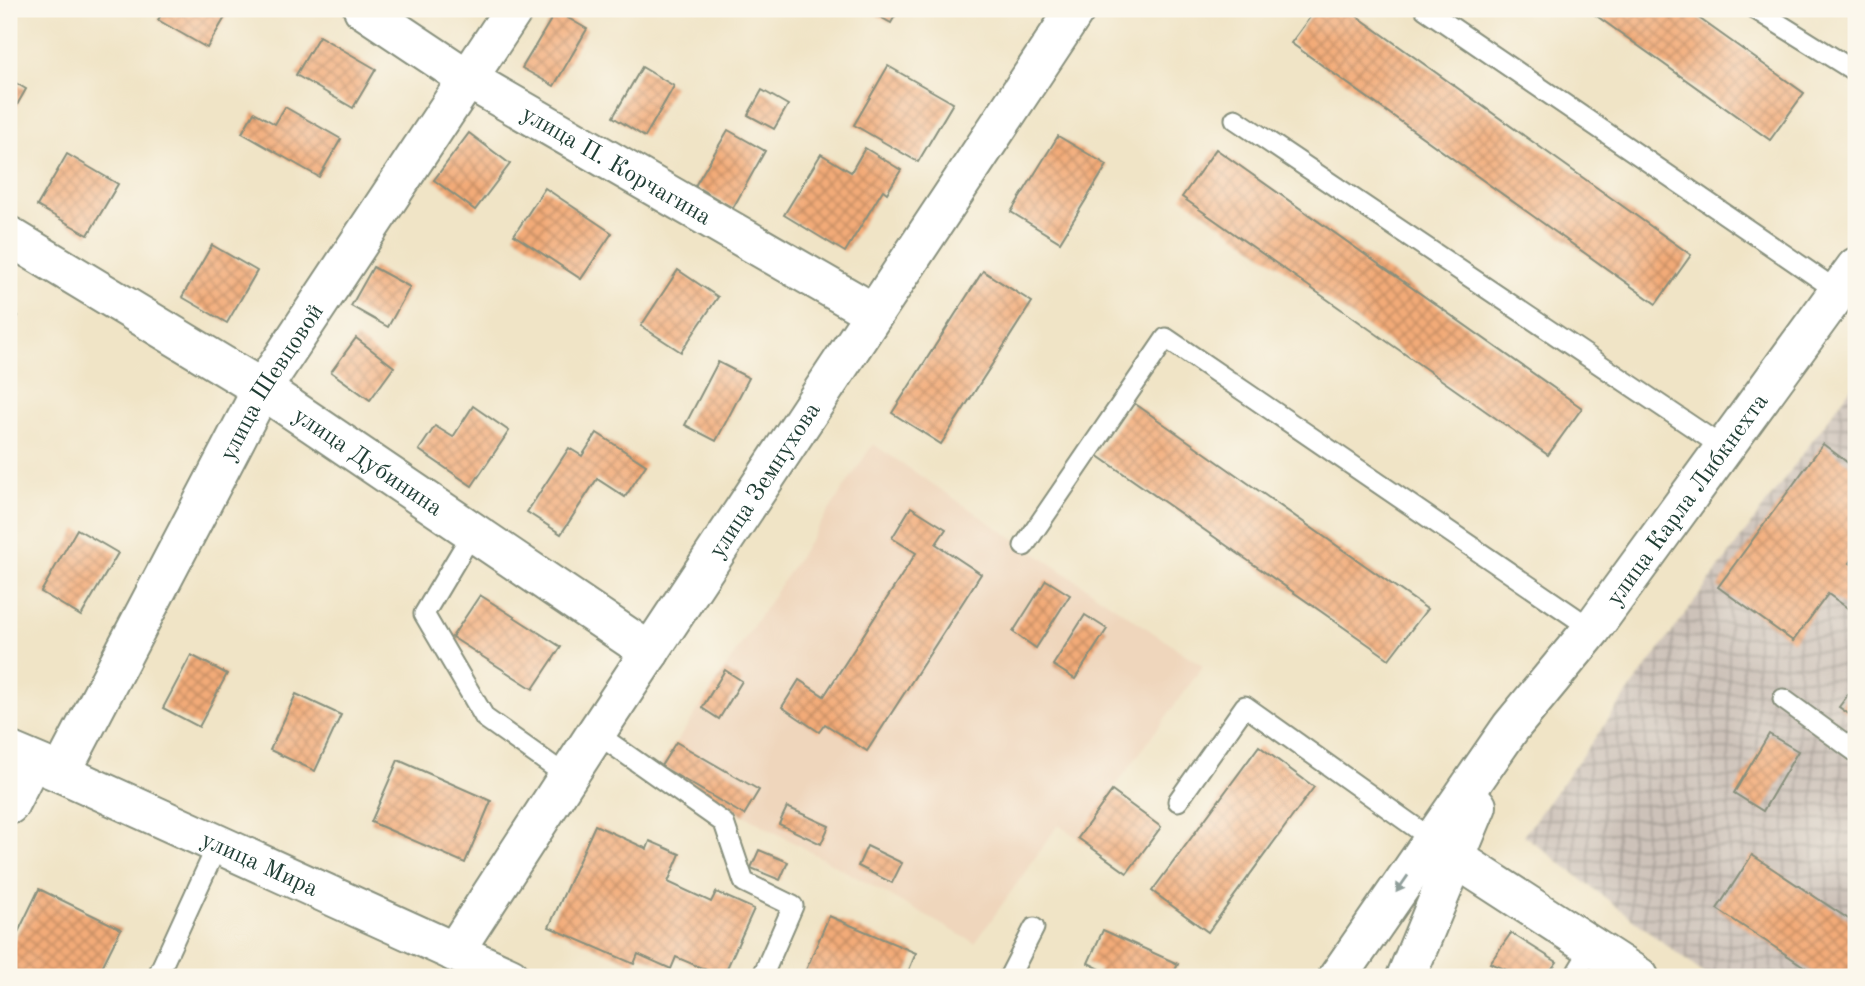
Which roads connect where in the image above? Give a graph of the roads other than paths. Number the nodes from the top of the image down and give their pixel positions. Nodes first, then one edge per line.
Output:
1 (363, 9) edge
2 (514, 9) edge
3 (1425, 9) edge
4 (1755, 9) edge
5 (1062, 14) edge
6 (1856, 72) edge
7 (468, 79) junction
8 (1235, 119) dead end
9 (9, 236) edge
10 (1847, 280) edge
11 (874, 313) junction
12 (262, 389) junction
13 (1724, 448) junction
14 (473, 532) junction
15 (1024, 546) dead end
16 (1592, 629) junction
17 (650, 652) junction
18 (1783, 699) dead end
19 (596, 733) junction
20 (1856, 752) edge
21 (34, 762) edge
22 (568, 777) junction
23 (1178, 801) dead end
24 (9, 805) edge
25 (218, 844) junction
26 (1444, 848) junction
27 (1034, 928) dead end
28 (454, 952) junction
29 (1583, 962) edge
30 (157, 977) edge
31 (510, 977) edge
32 (762, 977) edge
33 (1009, 977) edge
34 (1338, 977) edge
35 (1406, 977) edge
36 (1639, 977) edge

1 - 7 street, улица П. Корчагина
2 - 7 street, улица Шевцовой
3 - 10 lane
4 - 6 lane
5 - 11 street, улица Земнухова
7 - 11 street, улица П. Корчагина
7 - 12 street, улица Шевцовой
8 - 13 lane
9 - 12 street, улица Дубинина
10 - 13 street, улица Карла Либкнехта
11 - 17 street, улица Земнухова
12 - 14 street, улица Дубинина
12 - 21 street, улица Шевцовой
13 - 16 street, улица Карла Либкнехта
14 - 17 street, улица Дубинина
14 - 22 lane
15 - 16 lane
16 - 26 street, улица Карла Либкнехта
17 - 19 street, улица Земнухова
18 - 20 lane
19 - 22 street, улица Земнухова
19 - 32 lane
21 - 24 street, улица Шевцовой
21 - 25 street, улица Мира
22 - 28 street, улица Земнухова
23 - 26 lane
25 - 28 street, улица Мира
25 - 30 lane
26 - 29 street
26 -> 34 street, улица Карла Либкнехта
26 - 35 street, улица Карла Либкнехта
27 - 33 lane
28 - 31 street, улица Мира
29 - 36 street

